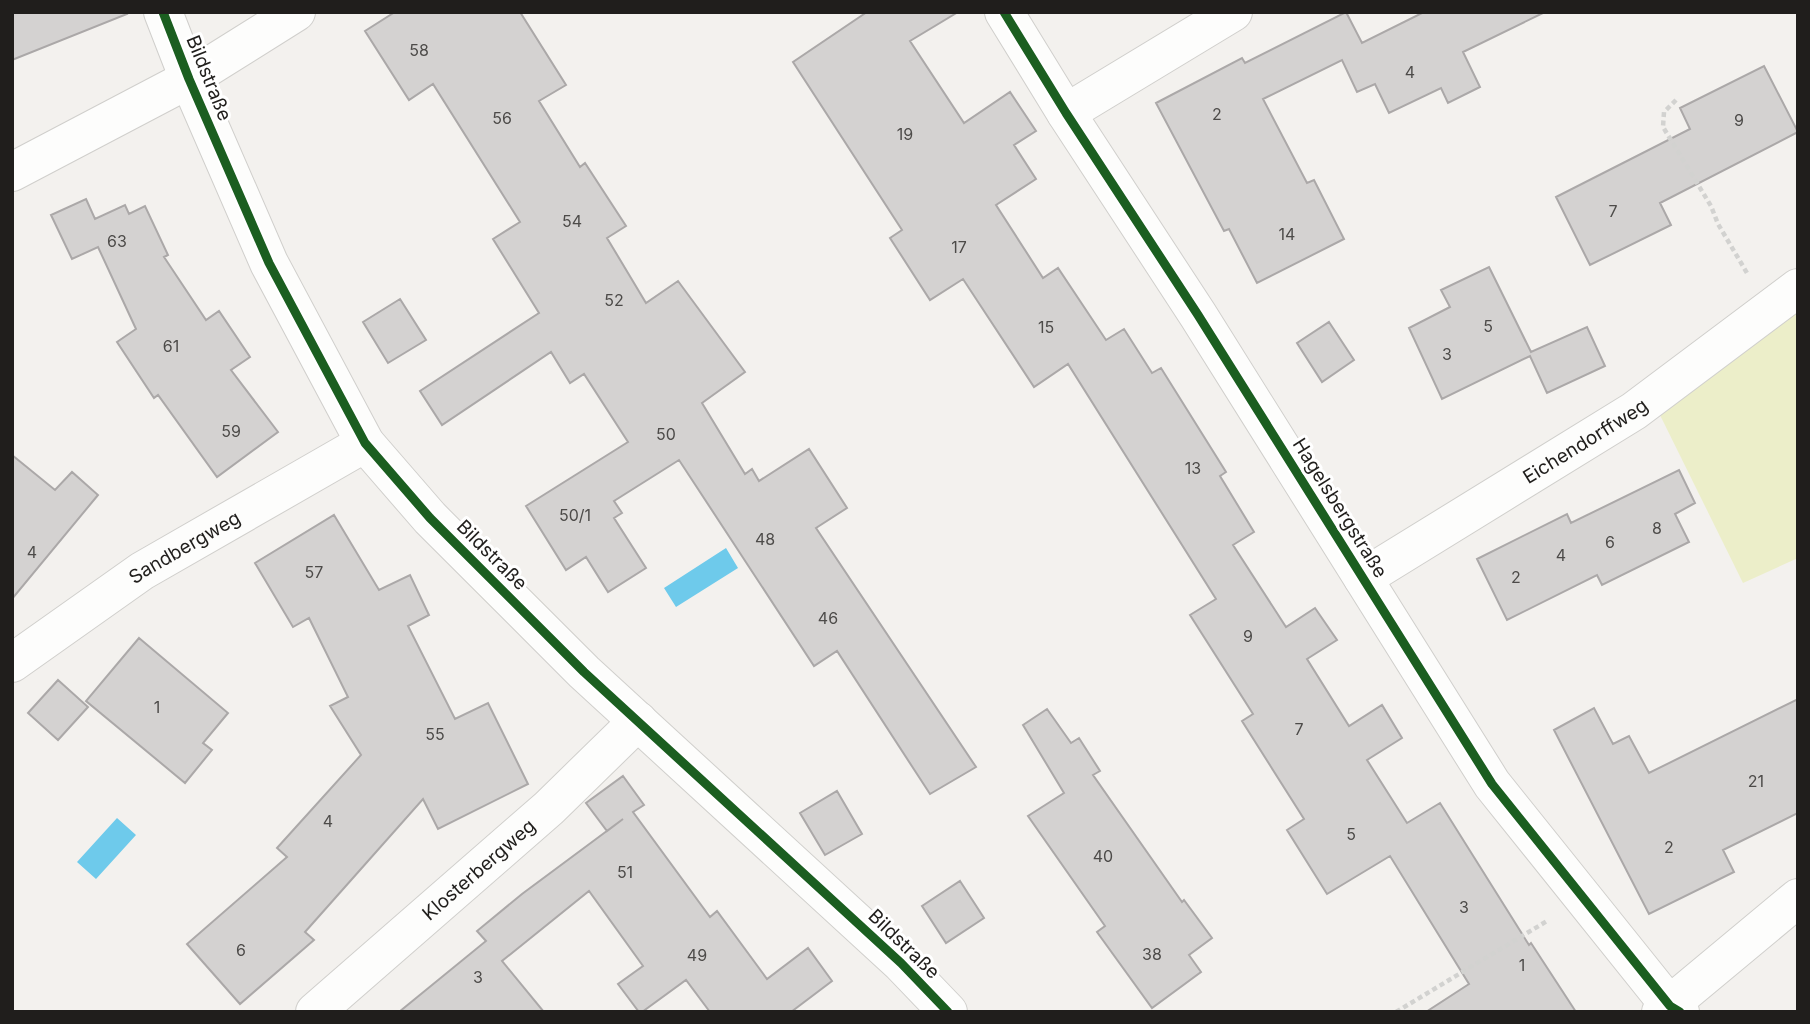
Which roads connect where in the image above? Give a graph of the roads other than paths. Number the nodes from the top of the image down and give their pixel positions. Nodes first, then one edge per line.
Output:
1 (163, 12) edge
2 (296, 12) edge
3 (1004, 12) edge
4 (1233, 12) edge
5 (189, 79) junction
6 (1066, 113) junction
7 (12, 172) edge
8 (1785, 298) edge
9 (365, 443) junction
10 (1363, 578) junction
11 (12, 663) edge
12 (638, 721) junction
13 (1798, 898) edge
14 (1670, 1010) edge
15 (316, 1012) edge
16 (948, 1012) edge

1 - 5 street, Bildstraße
2 - 5 street
3 - 6 street, Hagelsbergstraße
4 - 6 street
5 - 7 street
5 - 9 street, Bildstraße
6 - 10 street, Hagelsbergstraße
8 - 10 street, Eichendorffweg
9 - 11 street, Sandbergweg
9 - 12 street, Bildstraße
10 - 14 street, Hagelsbergstraße
12 - 15 street, Klosterbergweg
12 - 16 street, Bildstraße
13 - 14 street

